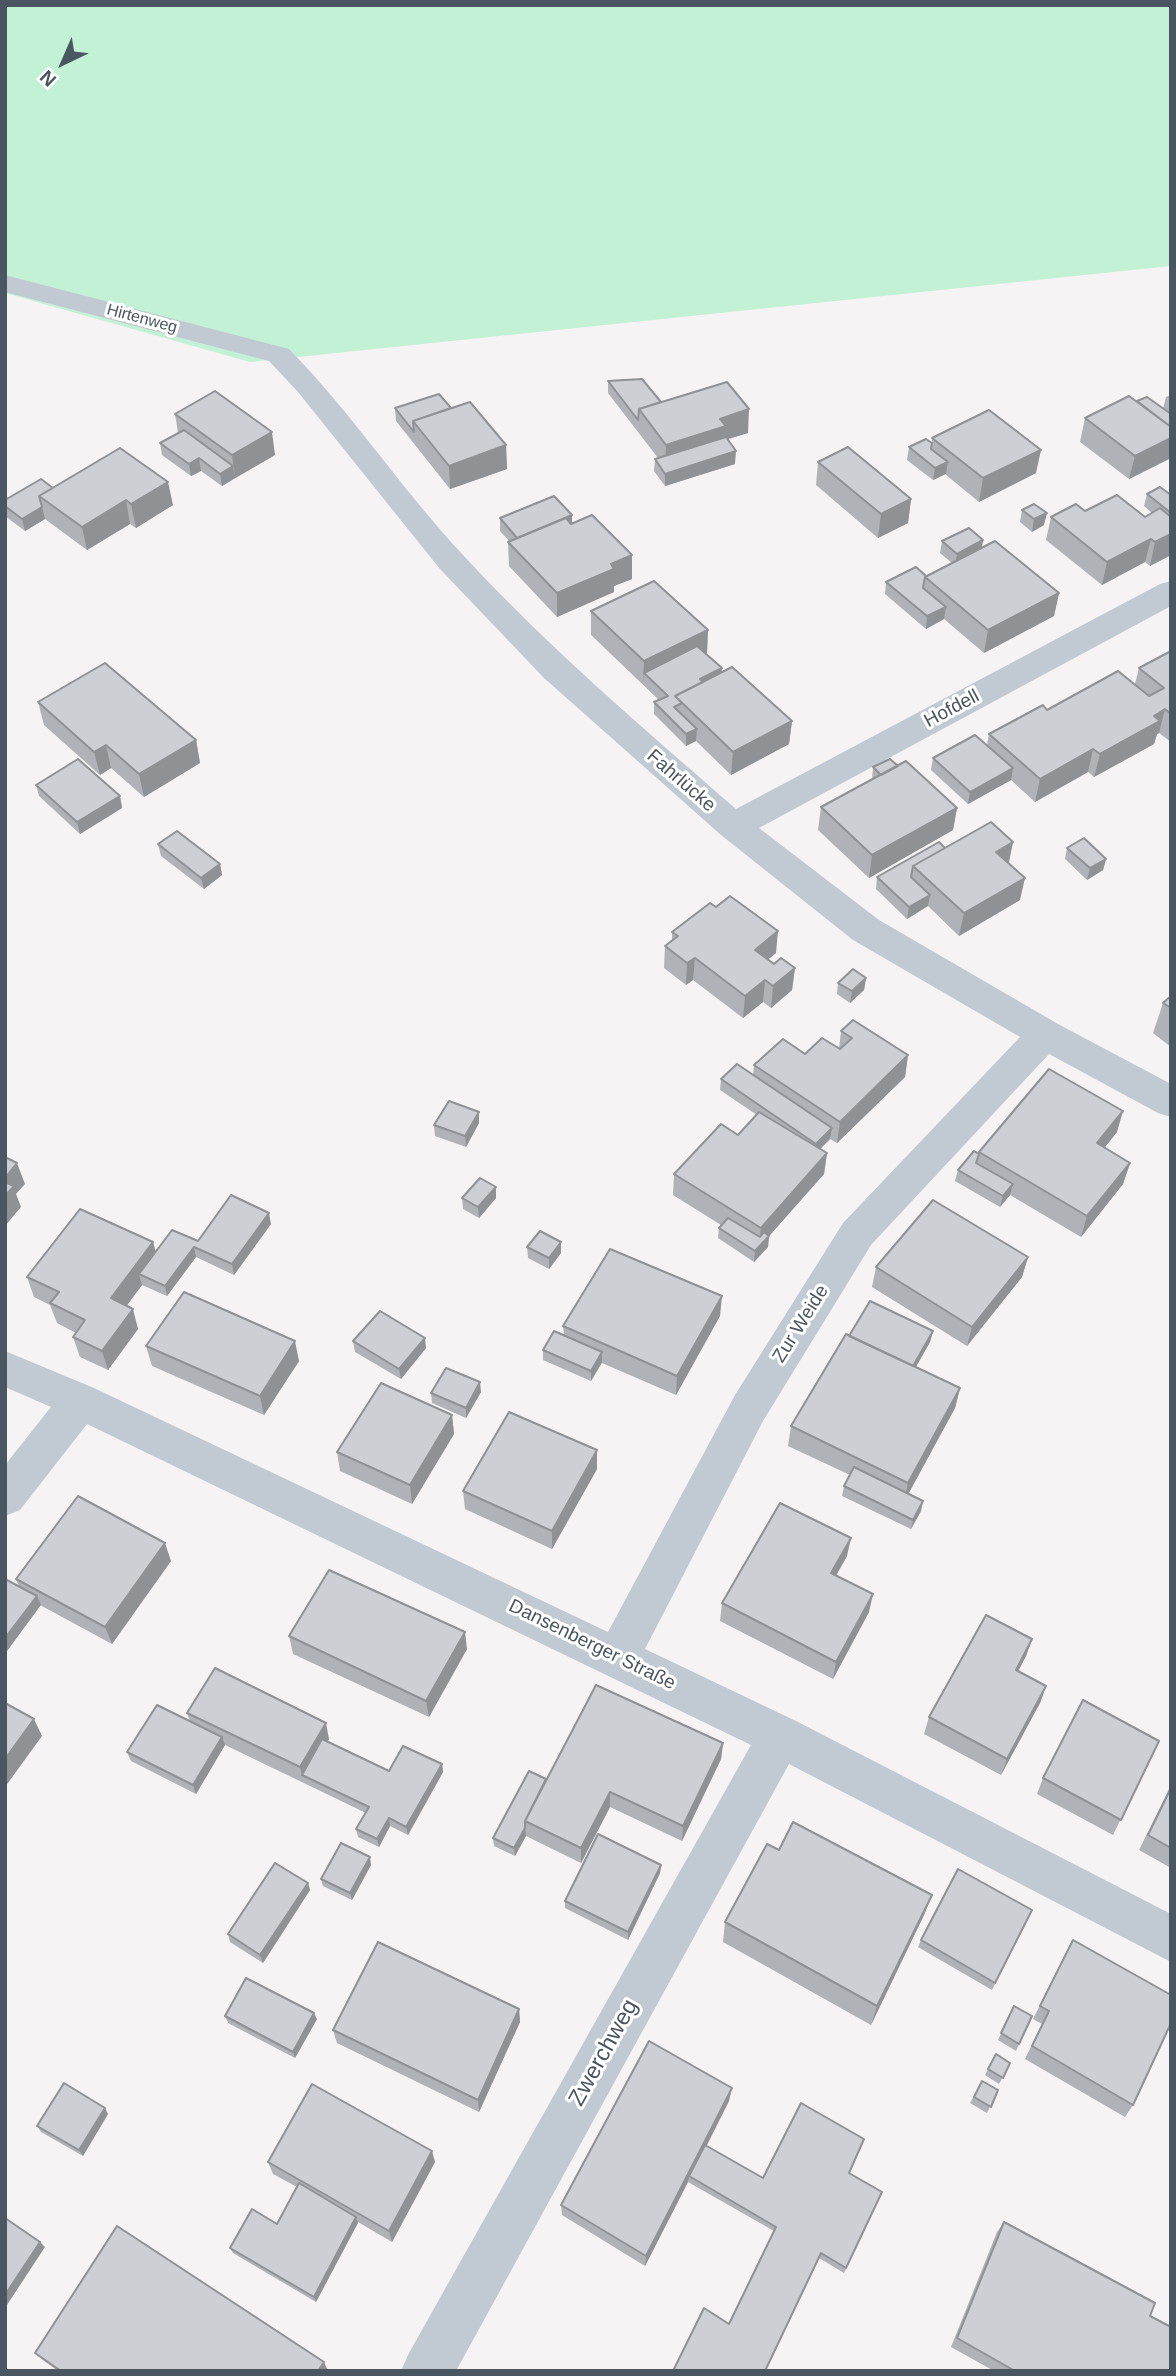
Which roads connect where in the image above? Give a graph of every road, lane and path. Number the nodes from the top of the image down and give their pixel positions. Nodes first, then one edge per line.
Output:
1 (5, 283) edge
2 (279, 355) joint
3 (1171, 592) edge
4 (733, 827) junction
5 (1045, 1034) junction
6 (1171, 1102) edge
7 (5, 1368) edge
8 (80, 1401) junction
9 (5, 1497) edge
10 (618, 1657) junction
11 (780, 1736) junction
12 (1171, 1939) edge
13 (427, 2371) edge

1 - 2 street, Hirtenweg
2 - 4 street, Fahrlücke
3 - 4 street, Hofdell
4 - 5 street, Fahrlücke
5 - 6 street, Fahrlücke
5 - 10 street, Zur Weide
7 - 8 street, Dansenberger Straße
8 - 9 street
8 - 10 street, Dansenberger Straße
10 - 11 street, Dansenberger Straße
11 - 12 street, Dansenberger Straße
11 - 13 street, Zwerchweg

